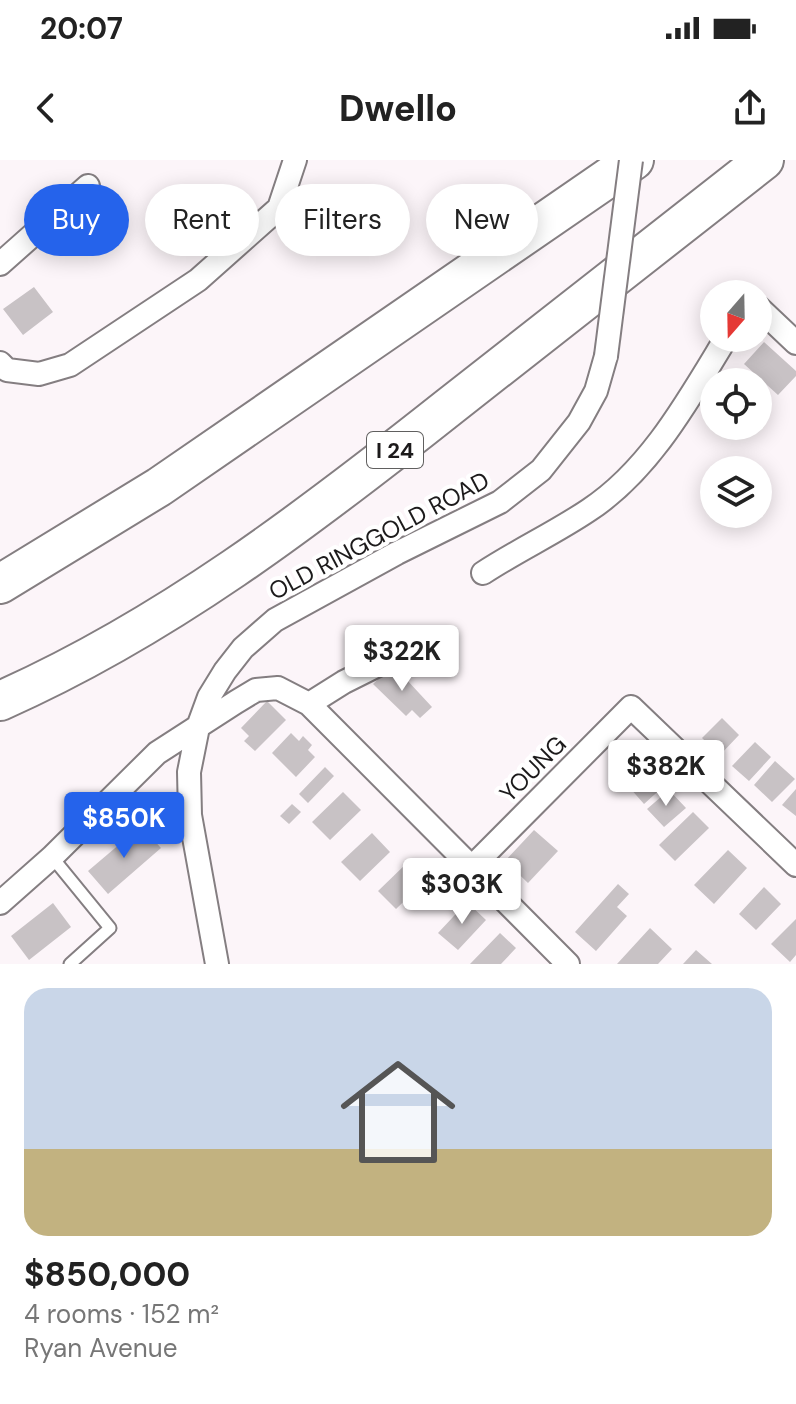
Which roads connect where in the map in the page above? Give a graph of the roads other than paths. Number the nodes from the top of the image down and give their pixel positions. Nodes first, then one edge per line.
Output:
1 (295, 160) edge
2 (633, 160) edge
3 (764, 160) edge
4 (24, 243) edge
5 (0, 264) edge
6 (772, 320) edge
7 (796, 343) edge
8 (718, 352) edge
9 (0, 363) edge
10 (483, 573) dead end
11 (0, 584) edge
12 (378, 665) dead end
13 (0, 701) edge
14 (309, 704) junction
15 (198, 727) junction
16 (52, 857) junction
17 (796, 865) edge
18 (471, 868) junction
19 (0, 903) edge
20 (70, 964) edge
21 (217, 964) edge
22 (568, 964) edge

1 - 9 street
2 - 11 highway
2 - 15 street, OLD RINGGOLD ROAD, bridge
3 - 13 highway, I 24
4 - 5 street
6 - 7 street
8 - 10 street
12 - 14 street
14 - 15 street
14 - 18 street
15 - 16 street
15 - 21 street, OLD RINGGOLD ROAD
16 - 19 street
16 - 20 lane
17 - 18 street, YOUNG
18 - 22 street

